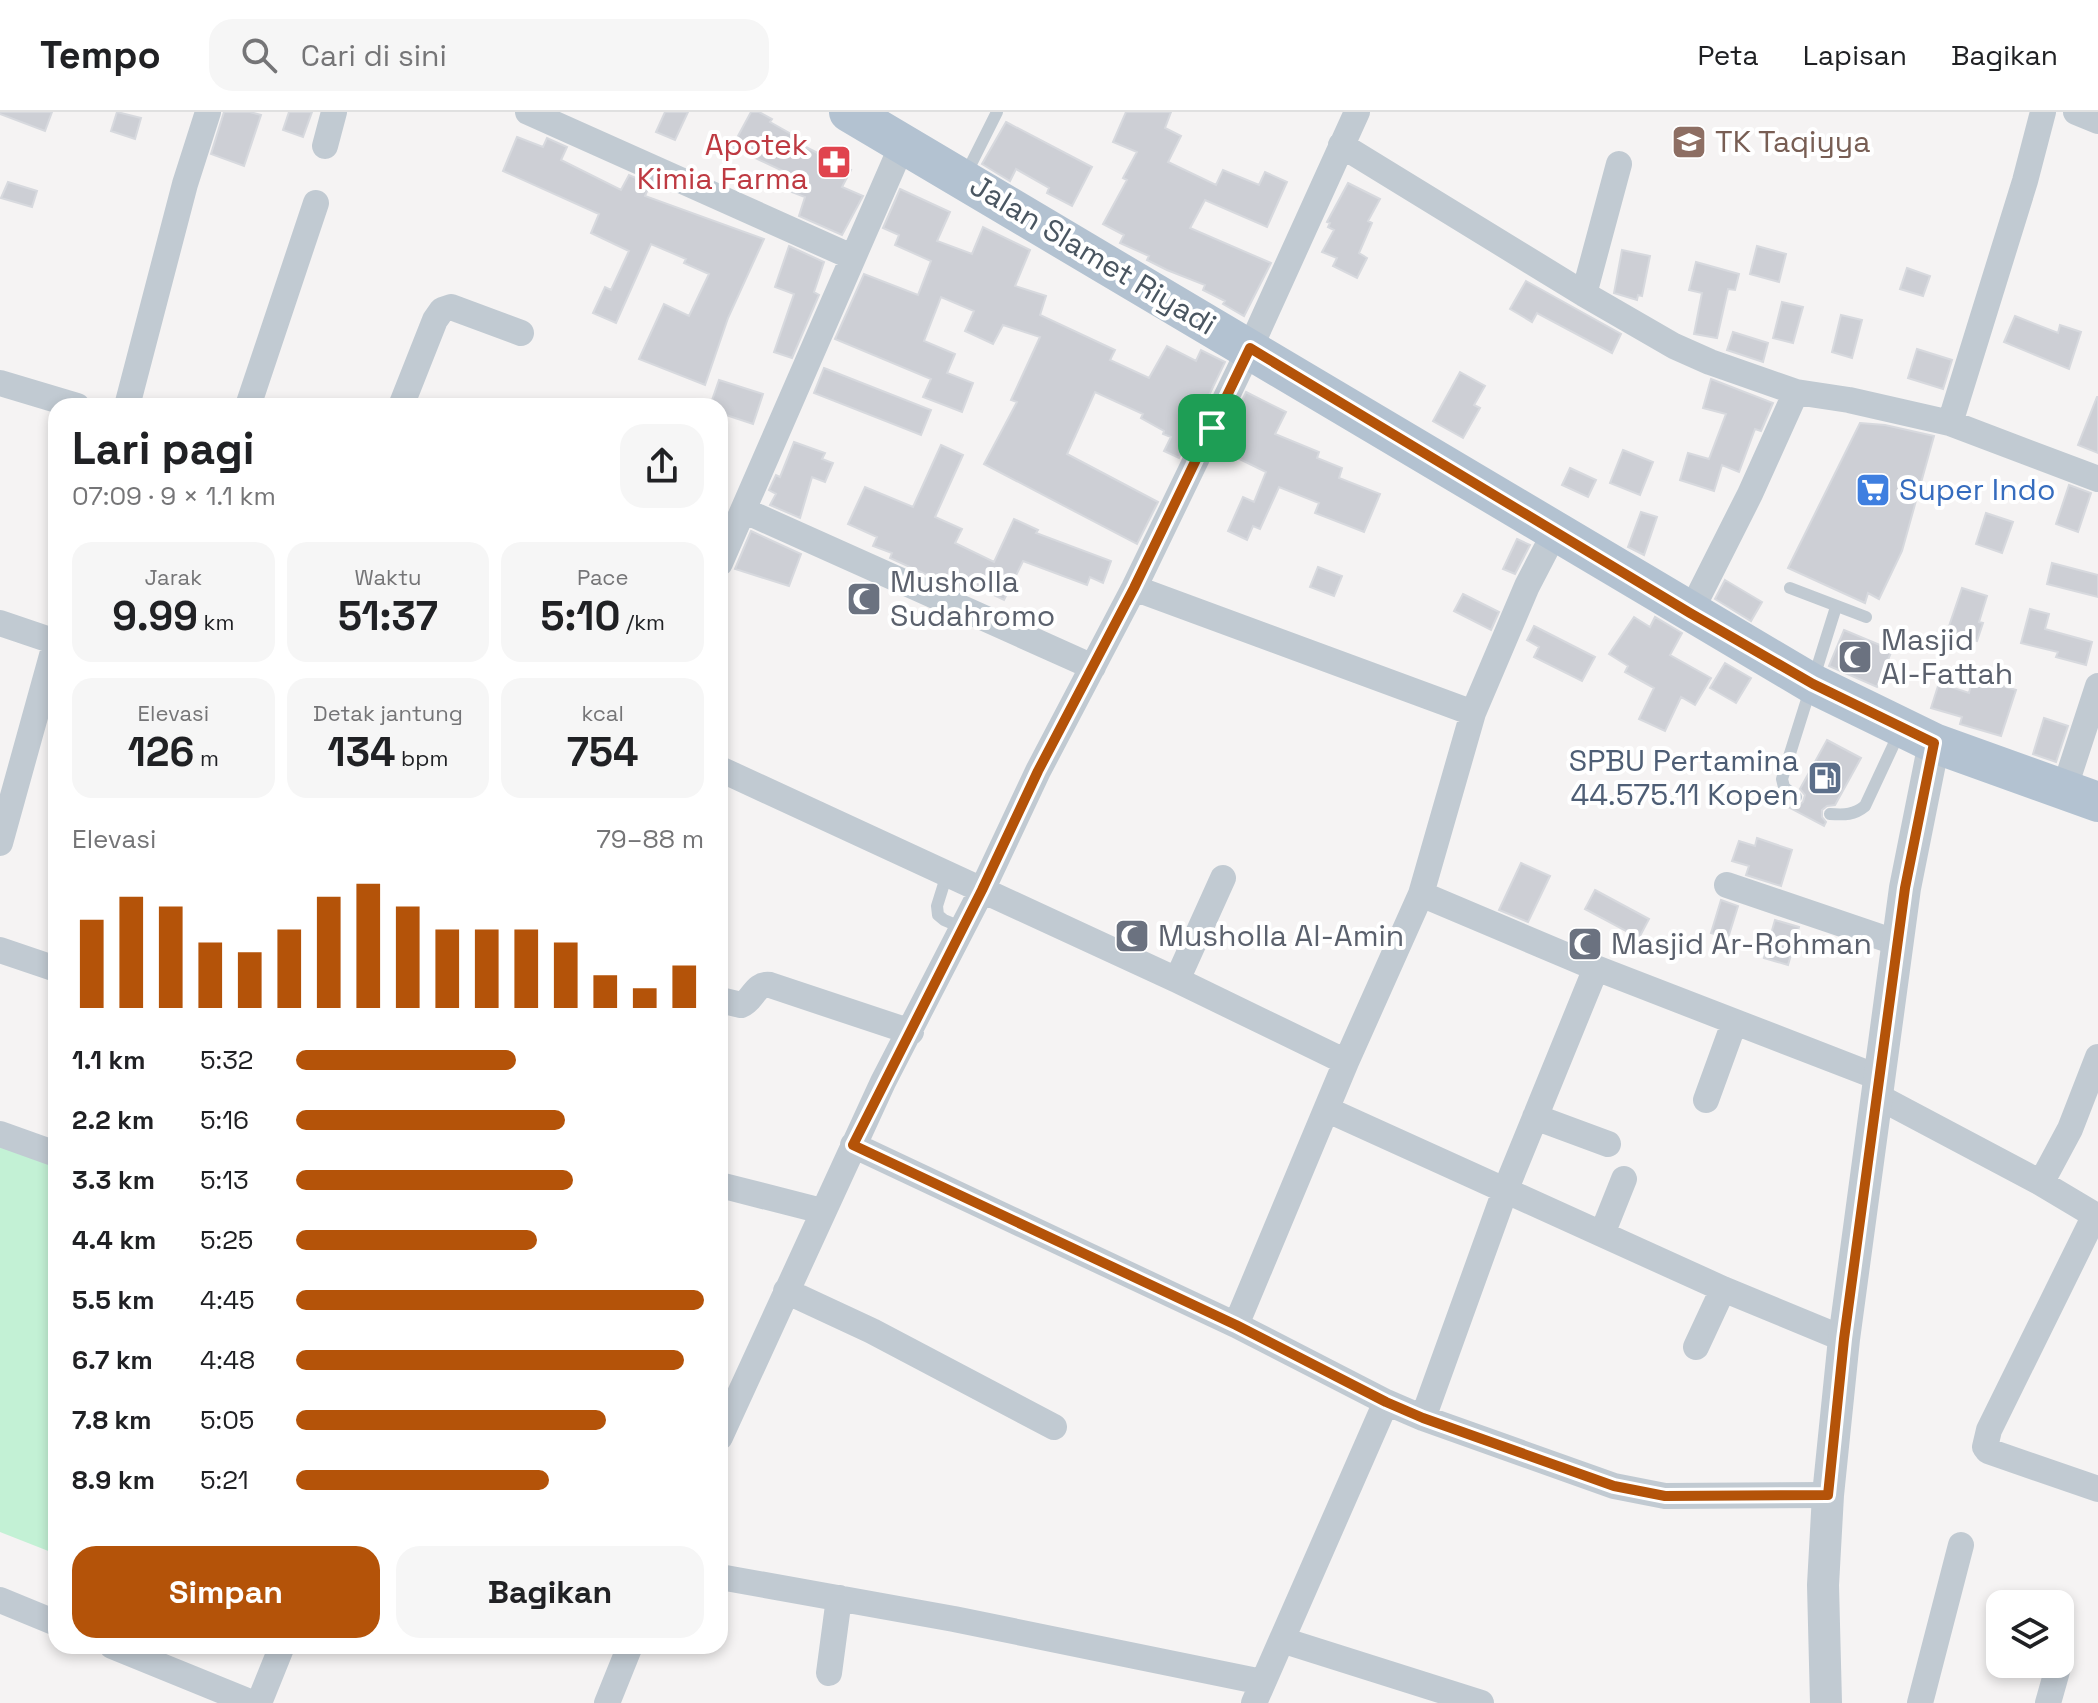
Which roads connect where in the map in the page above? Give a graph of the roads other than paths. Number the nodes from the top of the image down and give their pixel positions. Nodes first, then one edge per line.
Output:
1 (208, 112) edge
2 (334, 112) edge
3 (528, 112) edge
4 (849, 112) edge
5 (997, 112) edge
6 (1357, 112) edge
7 (2043, 112) edge
8 (2076, 112) edge
9 (2098, 121) edge
10 (903, 143) junction
11 (1341, 145) junction
12 (325, 146) dead end
13 (1619, 164) dead end
14 (964, 178) junction
15 (316, 203) dead end
16 (852, 257) junction
17 (1584, 294) junction
18 (521, 333) dead end
19 (1250, 348) junction
20 (0, 383) edge
21 (1796, 392) junction
22 (50, 398) edge
23 (129, 398) edge
24 (251, 398) edge
25 (404, 398) edge
26 (1950, 423) junction
27 (2098, 479) edge
28 (743, 510) junction
29 (1555, 532) junction
30 (728, 545) edge
31 (1134, 588) junction
32 (1790, 588) dead end
33 (1836, 607) junction
34 (1690, 613) junction
35 (1866, 617) dead end
36 (0, 623) edge
37 (48, 638) edge
38 (1093, 667) junction
39 (48, 670) edge
40 (1813, 684) junction
41 (2098, 686) edge
42 (1473, 713) junction
43 (1918, 736) junction
44 (728, 773) edge
45 (2081, 796) edge
46 (1796, 797) dead end
47 (1830, 814) dead end
48 (0, 843) edge
49 (947, 874) junction
50 (1223, 878) dead end
51 (1727, 885) dead end
52 (982, 890) junction
53 (1421, 894) junction
54 (963, 928) junction
55 (1898, 943) junction
56 (0, 950) edge
57 (48, 966) edge
58 (1596, 968) junction
59 (1177, 980) junction
60 (728, 1002) edge
61 (1734, 1023) junction
62 (911, 1032) junction
63 (2098, 1057) edge
64 (1346, 1062) junction
65 (1878, 1087) junction
66 (1706, 1100) dead end
67 (1328, 1110) junction
68 (1535, 1117) junction
69 (0, 1134) edge
70 (1608, 1144) dead end
71 (853, 1145) junction
72 (48, 1151) edge
73 (1624, 1179) dead end
74 (2041, 1183) junction
75 (728, 1187) edge
76 (1505, 1191) junction
77 (822, 1211) junction
78 (2096, 1216) edge
79 (1602, 1234) junction
80 (1723, 1289) junction
81 (786, 1291) junction
82 (1236, 1325) junction
83 (1844, 1339) junction
84 (1696, 1347) dead end
85 (1386, 1402) junction
86 (1423, 1418) junction
87 (728, 1419) edge
88 (1054, 1427) dead end
89 (2098, 1489) edge
90 (1828, 1495) junction
91 (1961, 1545) dead end
92 (728, 1578) edge
93 (839, 1598) junction
94 (0, 1600) edge
95 (48, 1620) edge
96 (1282, 1640) junction
97 (132, 1654) edge
98 (279, 1654) edge
99 (627, 1654) edge
100 (829, 1673) dead end
101 (2055, 1678) edge
102 (1258, 1692) edge
103 (252, 1703) edge
104 (259, 1703) edge
105 (607, 1703) edge
106 (1481, 1703) edge
107 (1826, 1703) edge
108 (1920, 1703) edge
109 (2048, 1703) edge

1 - 23 street
2 - 12 street
3 - 16 street
4 - 10 main road, Jalan Slamet Riyadi
5 - 14 lane
6 - 11 street
7 - 26 street
8 - 9 street
10 - 14 main road, Jalan Slamet Riyadi
10 - 16 street
11 - 17 street
11 - 19 street
13 - 17 street
14 - 19 main road, Jalan Slamet Riyadi
15 - 24 street
16 - 28 street
17 - 21 street
18 - 25 street
19 - 29 main road, Jalan Slamet Riyadi
19 - 31 street
20 - 22 street
21 - 26 street
21 - 34 street
26 - 27 street
28 - 30 street
28 - 38 street
29 - 34 main road, Jalan Slamet Riyadi
29 - 42 street
31 - 38 street
31 - 42 street
32 - 33 lane
33 - 35 lane
33 - 40 lane
34 - 40 main road, Jalan Slamet Riyadi
36 - 37 street
38 - 52 street
39 - 48 street
40 - 43 main road, Jalan Slamet Riyadi
40 - 46 lane
41 - 45 street
42 - 53 street
43 - 45 main road, Jalan Slamet Riyadi
43 - 47 lane
43 - 55 street
44 - 49 street
49 - 52 street
49 - 54 lane
50 - 59 street
51 - 55 street
52 - 54 street
52 - 59 street
53 - 58 street
53 - 64 street
54 - 62 street
55 - 65 street
56 - 57 street
58 - 61 street
58 - 68 street
59 - 64 street
60 - 62 street
61 - 65 street
61 - 66 street
62 - 71 street
63 - 74 street
64 - 67 street
65 - 74 street
65 - 83 street
67 - 76 street
67 - 82 street
68 - 70 street
68 - 76 street
69 - 72 street
71 - 77 street
71 - 82 street
73 - 79 street
74 - 78 street
75 - 77 street
76 - 79 street
76 - 86 street
77 - 81 street
78 - 89 street
79 - 80 street
80 - 83 street
80 - 84 street
81 - 87 street
81 - 88 street
82 - 85 street
83 - 90 street
85 - 86 street
85 - 96 street
86 - 90 street
90 - 107 street
91 - 108 street
92 - 93 street
93 - 100 street
93 - 102 street
94 - 95 street
96 - 102 street
96 - 106 street
97 - 103 street
98 - 104 street
99 - 105 street
101 - 109 street

